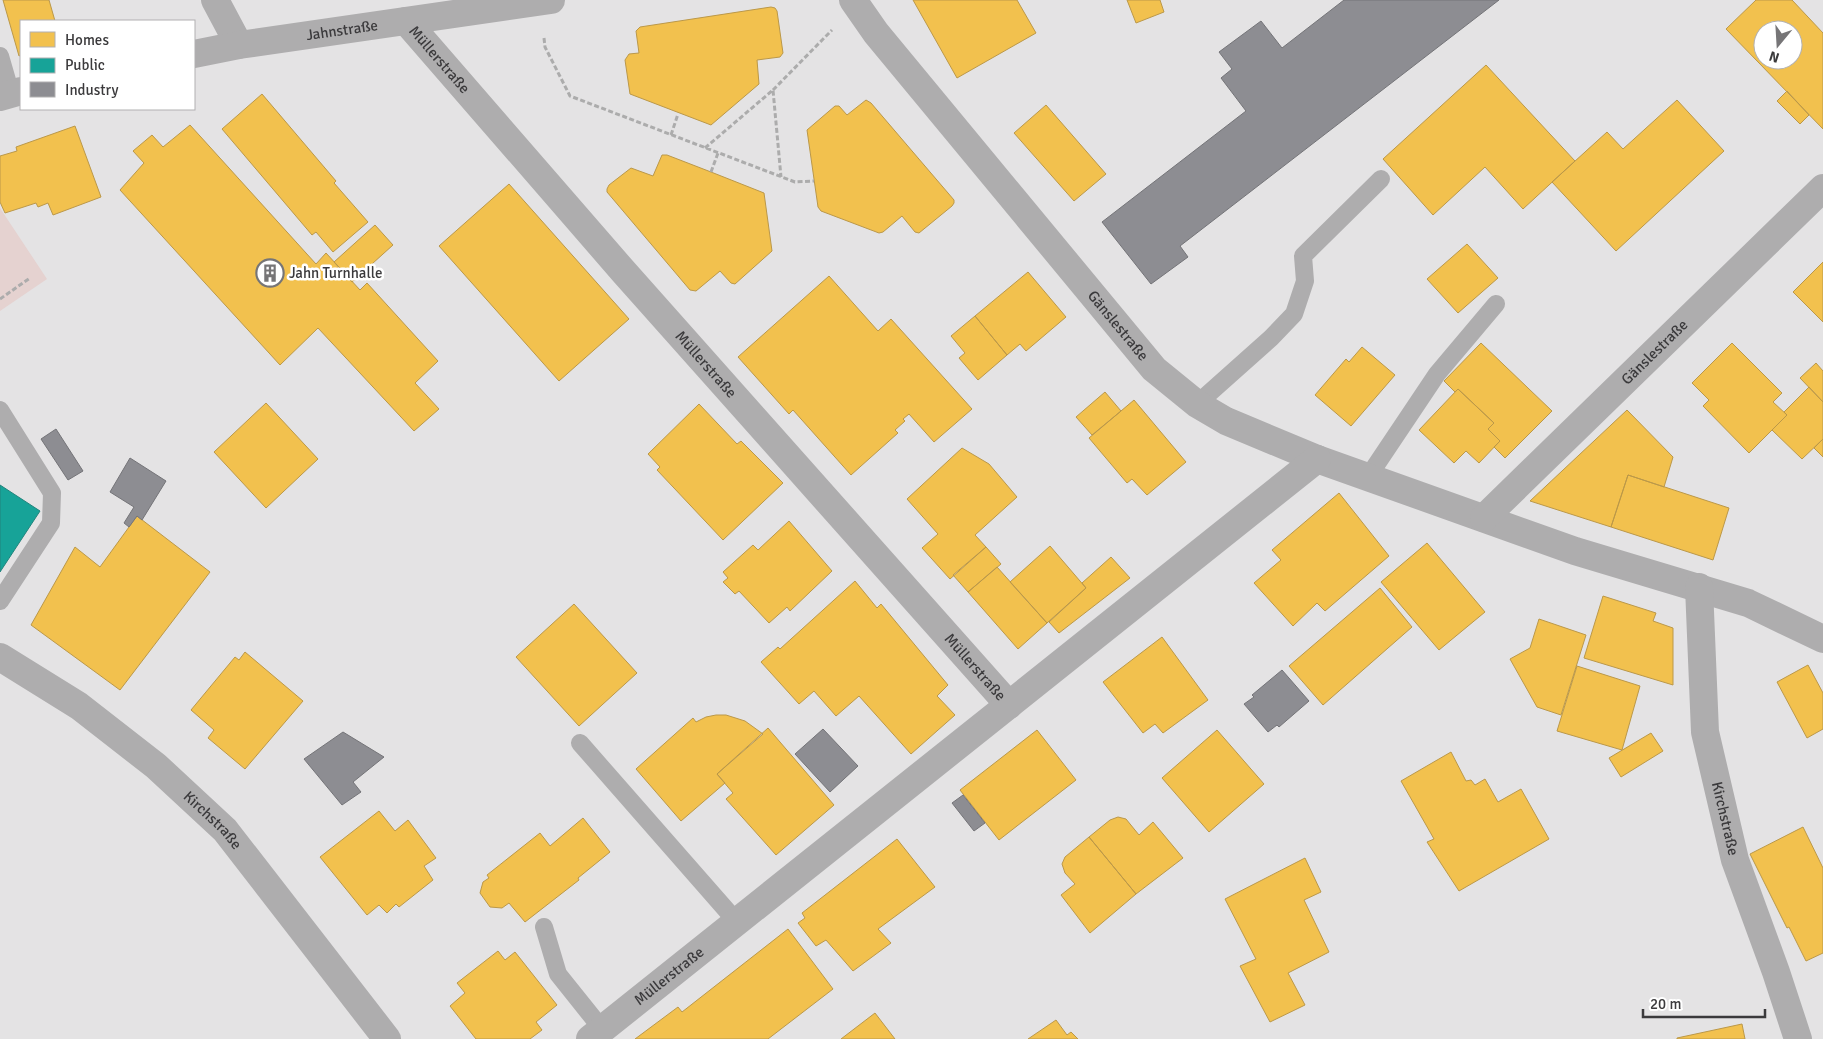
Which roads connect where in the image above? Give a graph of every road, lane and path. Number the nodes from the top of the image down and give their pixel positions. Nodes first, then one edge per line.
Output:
1 (215, 0) edge
2 (545, 1) edge
3 (854, 3) edge
4 (406, 21) junction
5 (239, 45) junction
6 (195, 54) edge
7 (0, 56) edge
8 (773, 90) junction
9 (11, 94) edge
10 (678, 114) dead end
11 (671, 135) junction
12 (705, 148) junction
13 (718, 153) junction
14 (711, 172) dead end
15 (781, 177) junction
16 (1381, 179) dead end
17 (814, 181) dead end
18 (1823, 188) edge
19 (30, 278) dead end
20 (0, 299) edge
21 (1496, 304) dead end
22 (1197, 404) junction
23 (0, 410) edge
24 (1317, 459) junction
25 (1368, 477) junction
26 (1484, 518) junction
27 (1699, 587) junction
28 (0, 601) edge
29 (1823, 639) edge
30 (0, 656) edge
31 (1009, 705) junction
32 (580, 743) dead end
33 (736, 921) junction
34 (544, 927) dead end
35 (596, 1034) edge
36 (379, 1036) edge
37 (1798, 1039) edge

1 - 5 street
2 - 4 street, Jahnstraße
2 - 11 path
3 - 8 path
3 - 22 street, Gänslestraße
4 - 5 street, Jahnstraße
4 - 31 street, Müllerstraße
5 - 6 street, Jahnstraße
7 - 9 lane
8 - 12 path
8 - 15 path
10 - 11 path
11 - 12 path
12 - 13 path
13 - 14 path
13 - 15 path
15 - 17 path
16 - 22 lane
18 - 26 street, Gänslestraße
19 - 20 path
21 - 25 lane
22 - 24 street, Gänslestraße
23 - 28 lane
24 - 25 street, Gänslestraße
24 - 31 street, Müllerstraße
25 - 26 street, Gänslestraße
26 - 27 street, Gänslestraße
27 - 29 street, Gänslestraße
27 - 37 street, Kirchstraße
30 - 36 street, Kirchstraße
31 - 33 street, Müllerstraße
32 - 33 lane
33 - 35 street, Müllerstraße
34 - 35 lane, Müllerstraße

